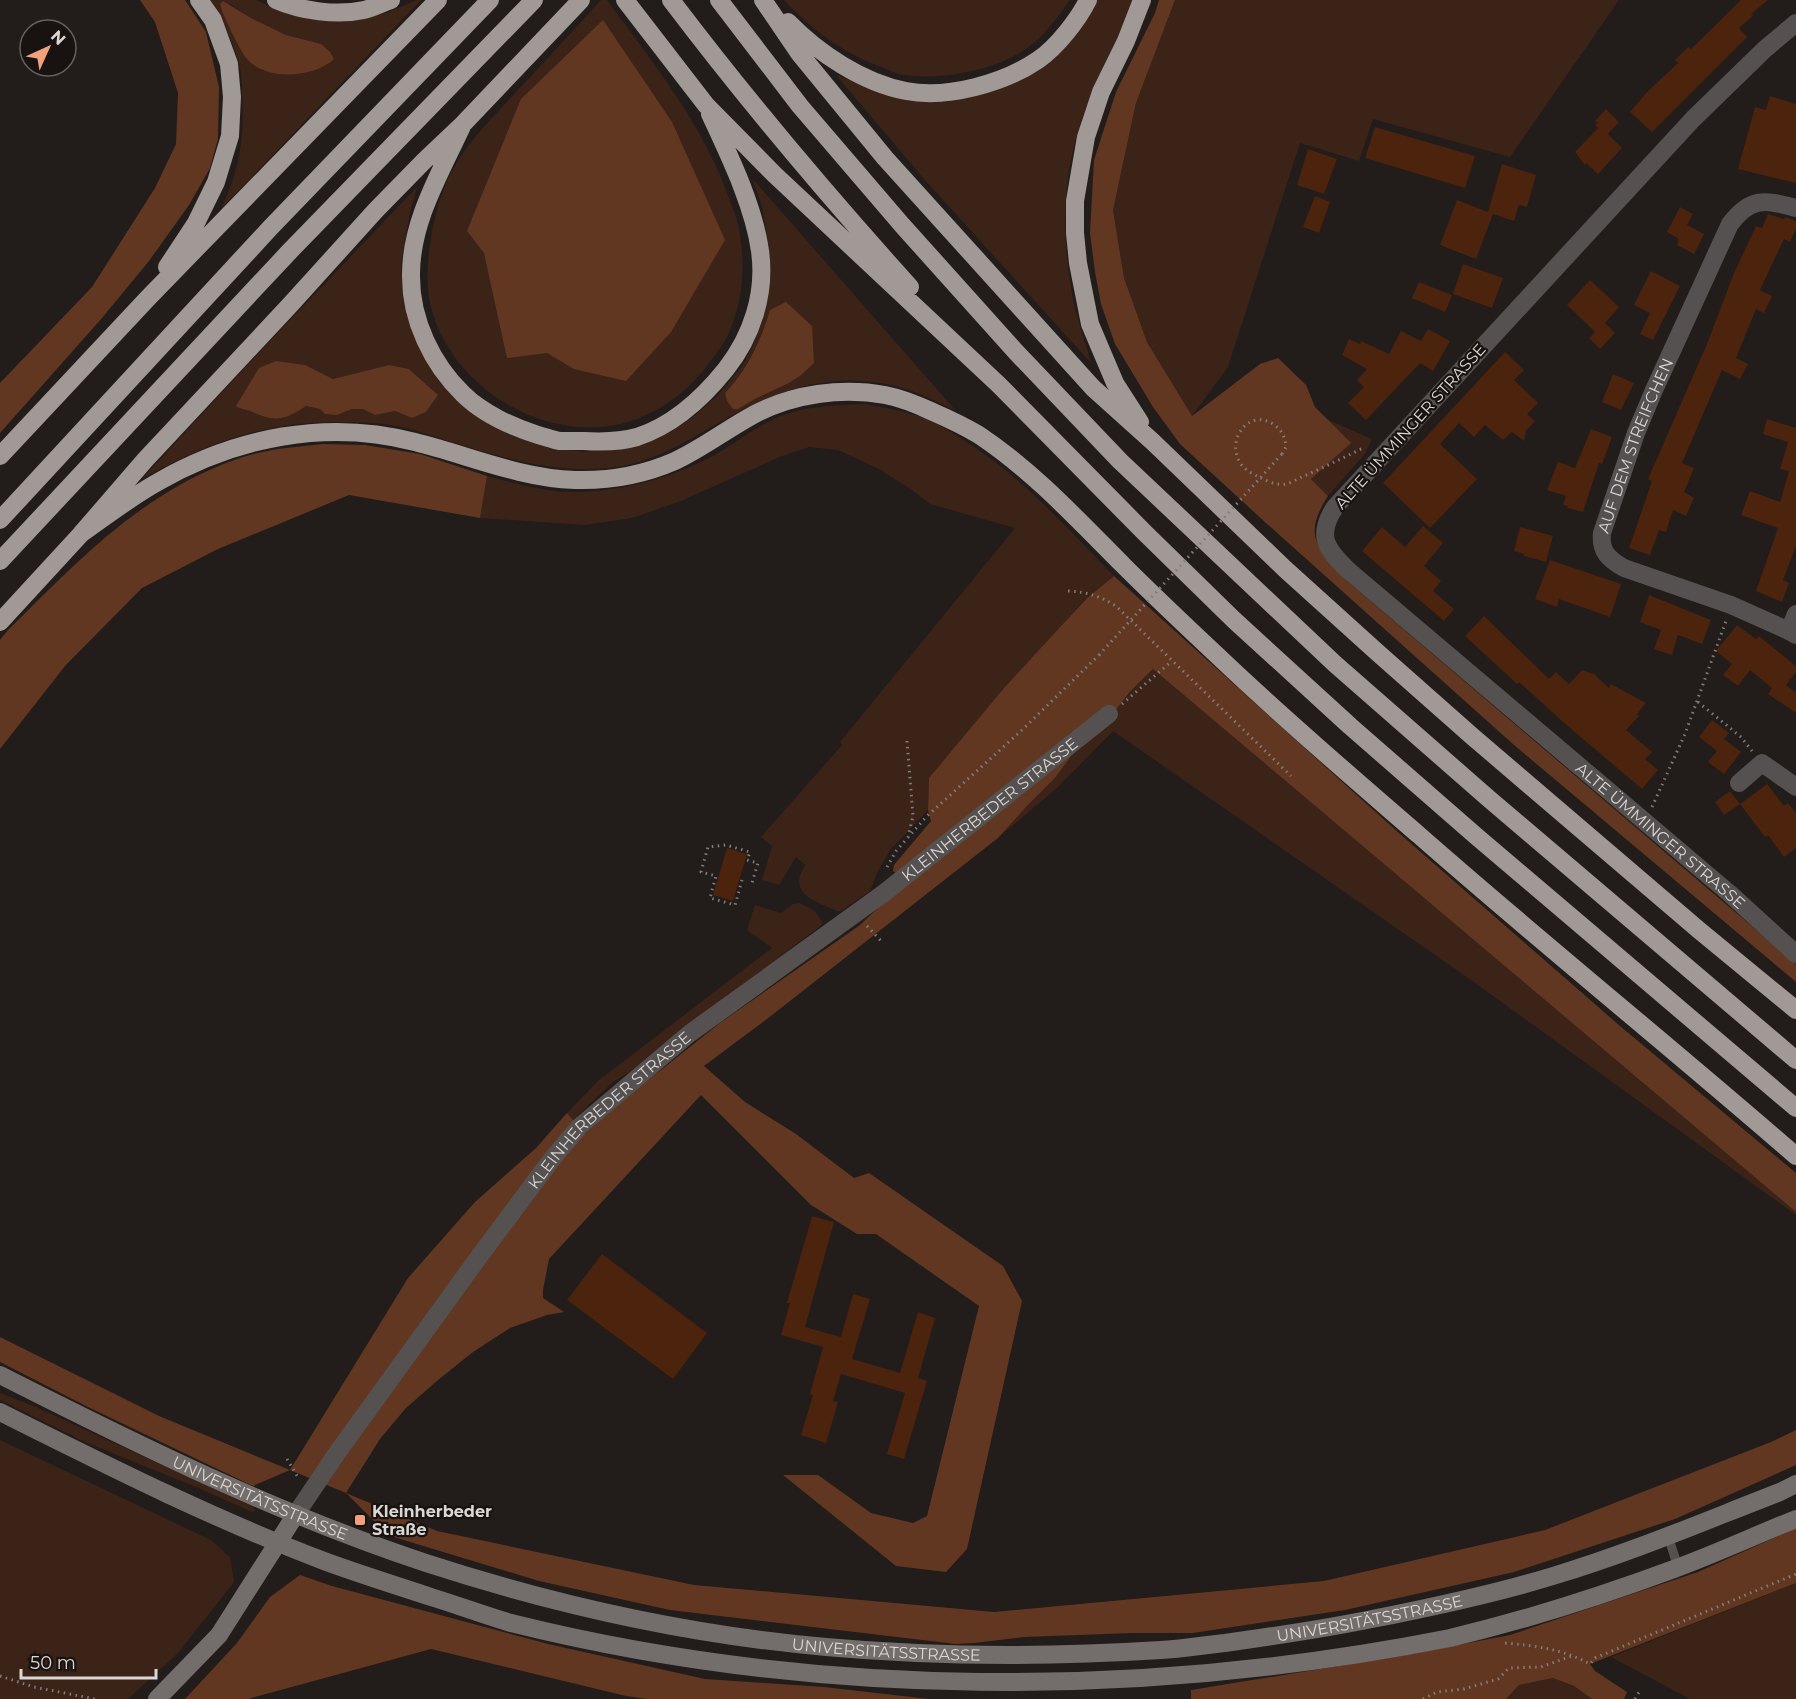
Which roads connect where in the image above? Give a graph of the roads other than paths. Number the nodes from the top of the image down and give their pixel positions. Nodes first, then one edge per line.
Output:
1 (199, 0) edge
2 (276, 0) edge
3 (391, 0) edge
4 (438, 0) edge
5 (490, 0) edge
6 (534, 0) edge
7 (581, 0) edge
8 (671, 0) edge
9 (719, 0) edge
10 (764, 0) edge
11 (1088, 0) edge
12 (1142, 0) edge
13 (629, 6) edge
14 (1796, 23) edge
15 (706, 105) junction
16 (463, 124) junction
17 (1796, 208) edge
18 (148, 298) junction
19 (999, 385) junction
20 (1153, 442) junction
21 (0, 456) edge
22 (0, 520) edge
23 (81, 534) junction
24 (0, 561) edge
25 (1796, 614) edge
26 (0, 622) edge
27 (1793, 633) edge
28 (1109, 714) road end
29 (1739, 783) dead end
30 (1796, 787) edge
31 (1796, 954) edge
32 (1796, 1010) edge
33 (1796, 1060) edge
34 (1796, 1108) edge
35 (1796, 1156) edge
36 (0, 1375) edge
37 (0, 1412) edge
38 (1796, 1484) edge
39 (296, 1514) junction
40 (1796, 1519) edge
41 (1668, 1536) junction
42 (279, 1542) junction
43 (1678, 1567) junction
44 (162, 1698) edge

1 - 18 highway
2 - 3 highway
4 - 18 highway
5 - 22 highway
6 - 24 highway
7 - 16 highway
8 - 19 highway
9 - 33 highway
10 - 11 highway
10 - 20 highway
12 - 20 highway
13 - 15 highway
14 - 31 street, ALTE ÜMMINGER STRASSE
15 - 16 highway
15 - 19 highway
16 - 23 highway
17 - 27 street, AUF DEM STREIFCHEN
18 - 21 highway
19 - 34 highway
20 - 32 highway
23 - 26 highway
23 - 35 highway
25 - 27 street
28 - 39 street, KLEINHERBEDER STRASSE
29 - 30 street
36 - 39 main road, UNIVERSITÄTSSTRASSE
37 - 42 main road, UNIVERSITÄTSSTRASSE
38 - 41 main road, UNIVERSITÄTSSTRASSE
39 - 41 main road, UNIVERSITÄTSSTRASSE
39 - 42 main road, KLEINHERBEDER STRASSE
40 - 43 main road, UNIVERSITÄTSSTRASSE
41 - 43 lane
42 - 43 main road, UNIVERSITÄTSSTRASSE
42 - 44 main road, KLEINHERBEDER STRASSE

